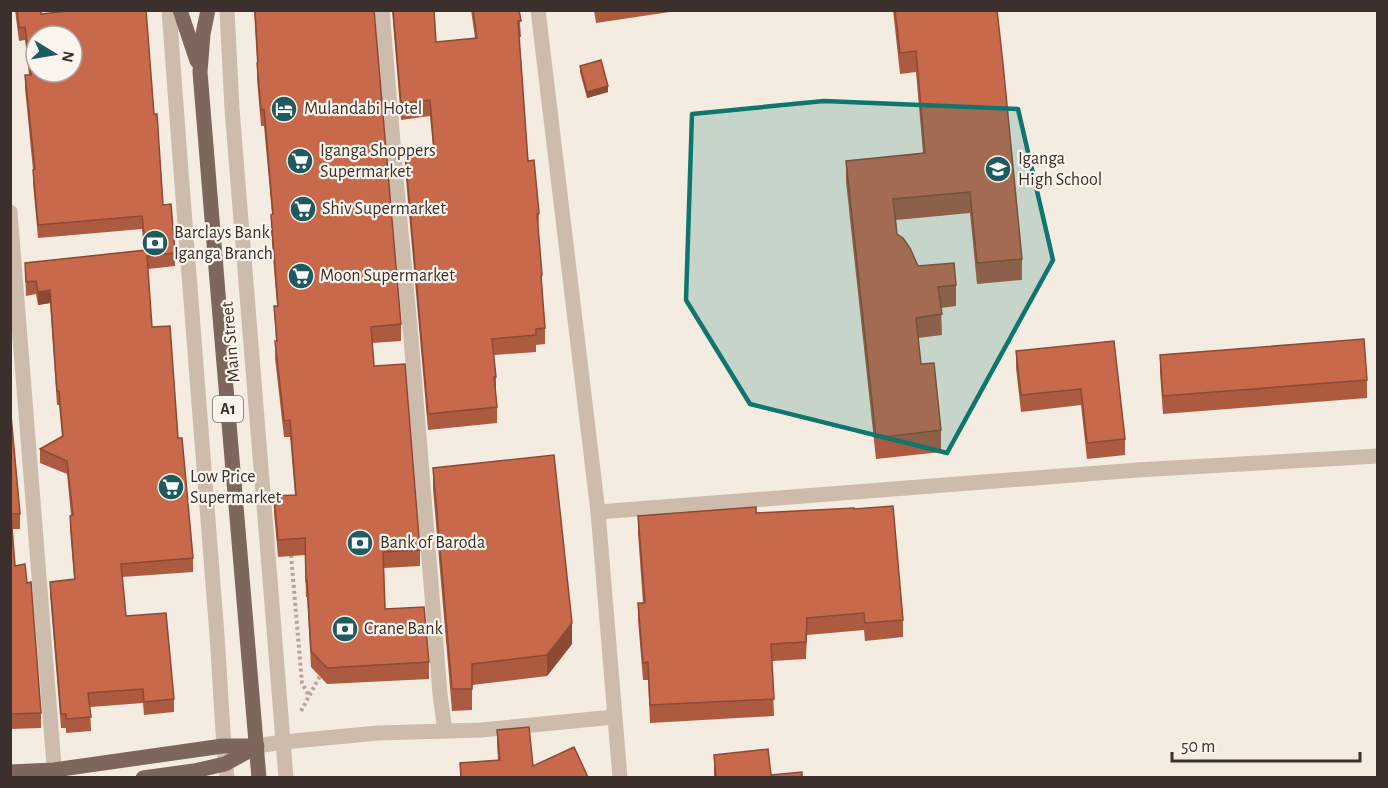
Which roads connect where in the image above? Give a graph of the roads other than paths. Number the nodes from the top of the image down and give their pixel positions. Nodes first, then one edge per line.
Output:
1 (169, 10) edge
2 (180, 10) edge
3 (208, 10) edge
4 (227, 10) edge
5 (382, 10) edge
6 (538, 10) edge
7 (201, 72) junction
8 (10, 212) edge
9 (1377, 456) edge
10 (598, 513) junction
11 (615, 717) junction
12 (445, 731) junction
13 (283, 742) junction
14 (223, 746) junction
15 (257, 746) junction
16 (226, 771) edge
17 (10, 772) edge
18 (54, 774) edge
19 (143, 777) edge
20 (259, 777) edge
21 (286, 777) edge
22 (620, 777) edge

1 - 14 street, Main Street
2 - 7 main road, Main Street / A1
3 - 7 main road, Main Street / A1
4 - 13 street, Main Street
5 - 12 street
6 - 10 street
7 - 15 main road, Main Street / A1
8 - 18 street
9 - 10 street
10 - 11 street
11 - 12 street
11 - 22 street
12 - 13 street
13 - 15 street
13 - 21 street, Main Street
14 - 15 main road
14 - 16 street, Main Street
14 - 18 main road
15 - 16 main road
15 - 20 main road, Main Street / A1
16 - 19 main road
17 - 18 main road

